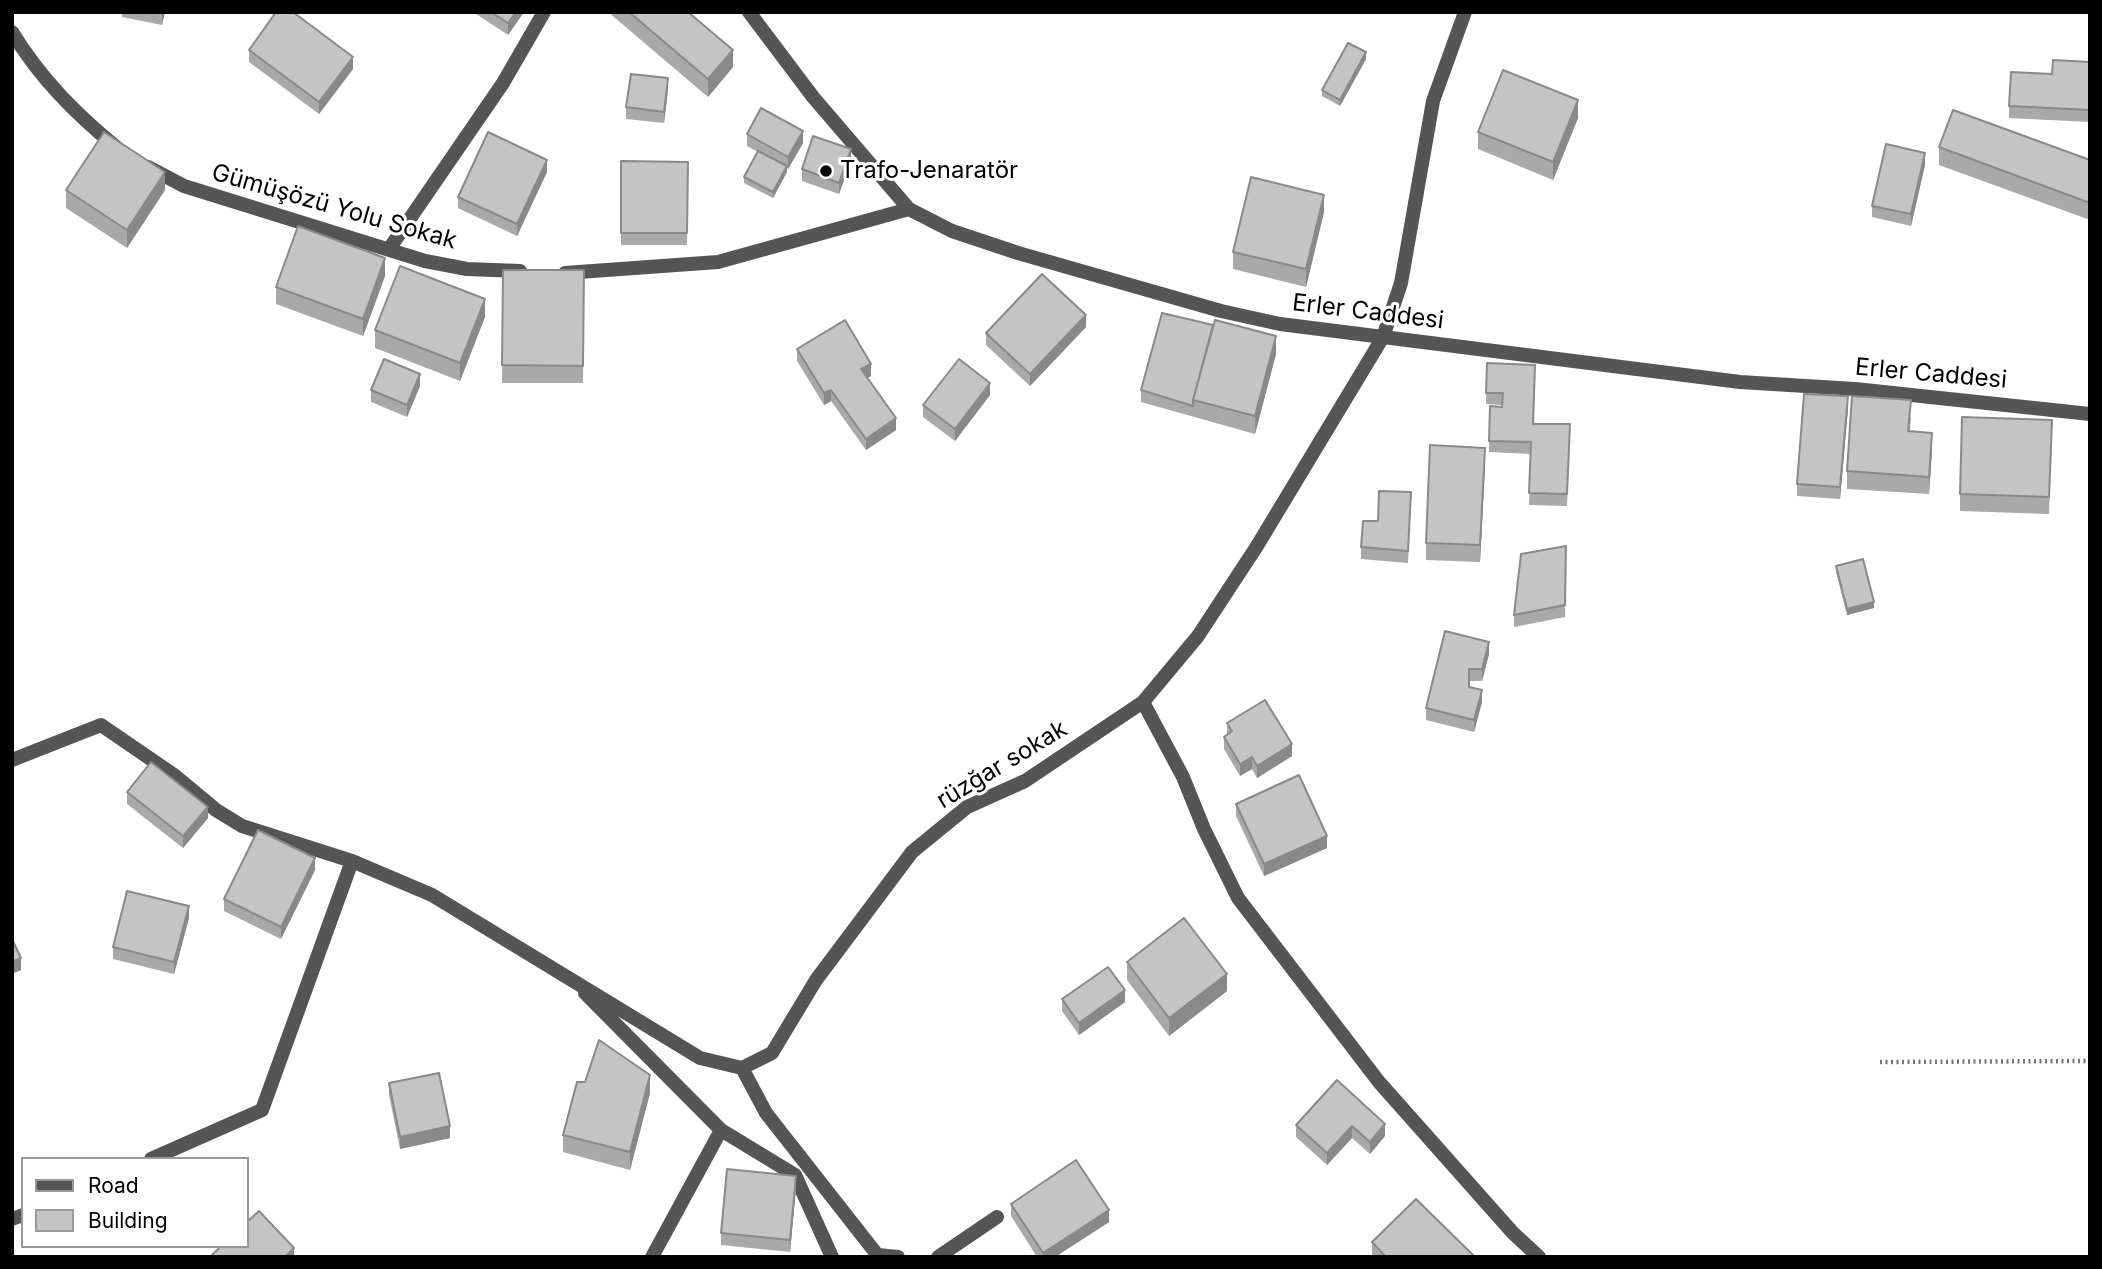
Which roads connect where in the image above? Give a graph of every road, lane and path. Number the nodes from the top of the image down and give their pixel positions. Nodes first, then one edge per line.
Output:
1 (544, 12) edge
2 (749, 12) edge
3 (1465, 12) edge
4 (12, 32) edge
5 (909, 209) junction
6 (389, 249) junction
7 (1383, 337) junction
8 (2090, 414) edge
9 (1143, 702) junction
10 (12, 760) edge
11 (352, 861) junction
12 (566, 975) junction
13 (2090, 1061) edge
14 (1880, 1062) dead end
15 (742, 1068) junction
16 (721, 1130) junction
17 (155, 1157) edge
18 (997, 1217) dead end
19 (879, 1256) edge
20 (652, 1257) edge
21 (832, 1257) edge
22 (898, 1257) edge
23 (937, 1257) edge
24 (1539, 1257) edge

1 - 6 street
2 - 5 street, Erler Caddesi
3 - 7 street, rüzğar sokak
4 - 6 street, Gümüşözü Yolu Sokak
5 - 6 street, Gümüşözü Yolu Sokak
5 - 7 street, Erler Caddesi
7 - 8 street, Erler Caddesi
7 - 9 street, rüzğar sokak
9 - 15 street, rüzğar sokak
9 - 24 street
10 - 11 street
11 - 12 street
11 - 17 street
12 - 15 street
12 - 16 street
13 - 14 path
15 - 19 street
16 - 20 street
16 - 21 street
18 - 23 street
19 - 22 street

